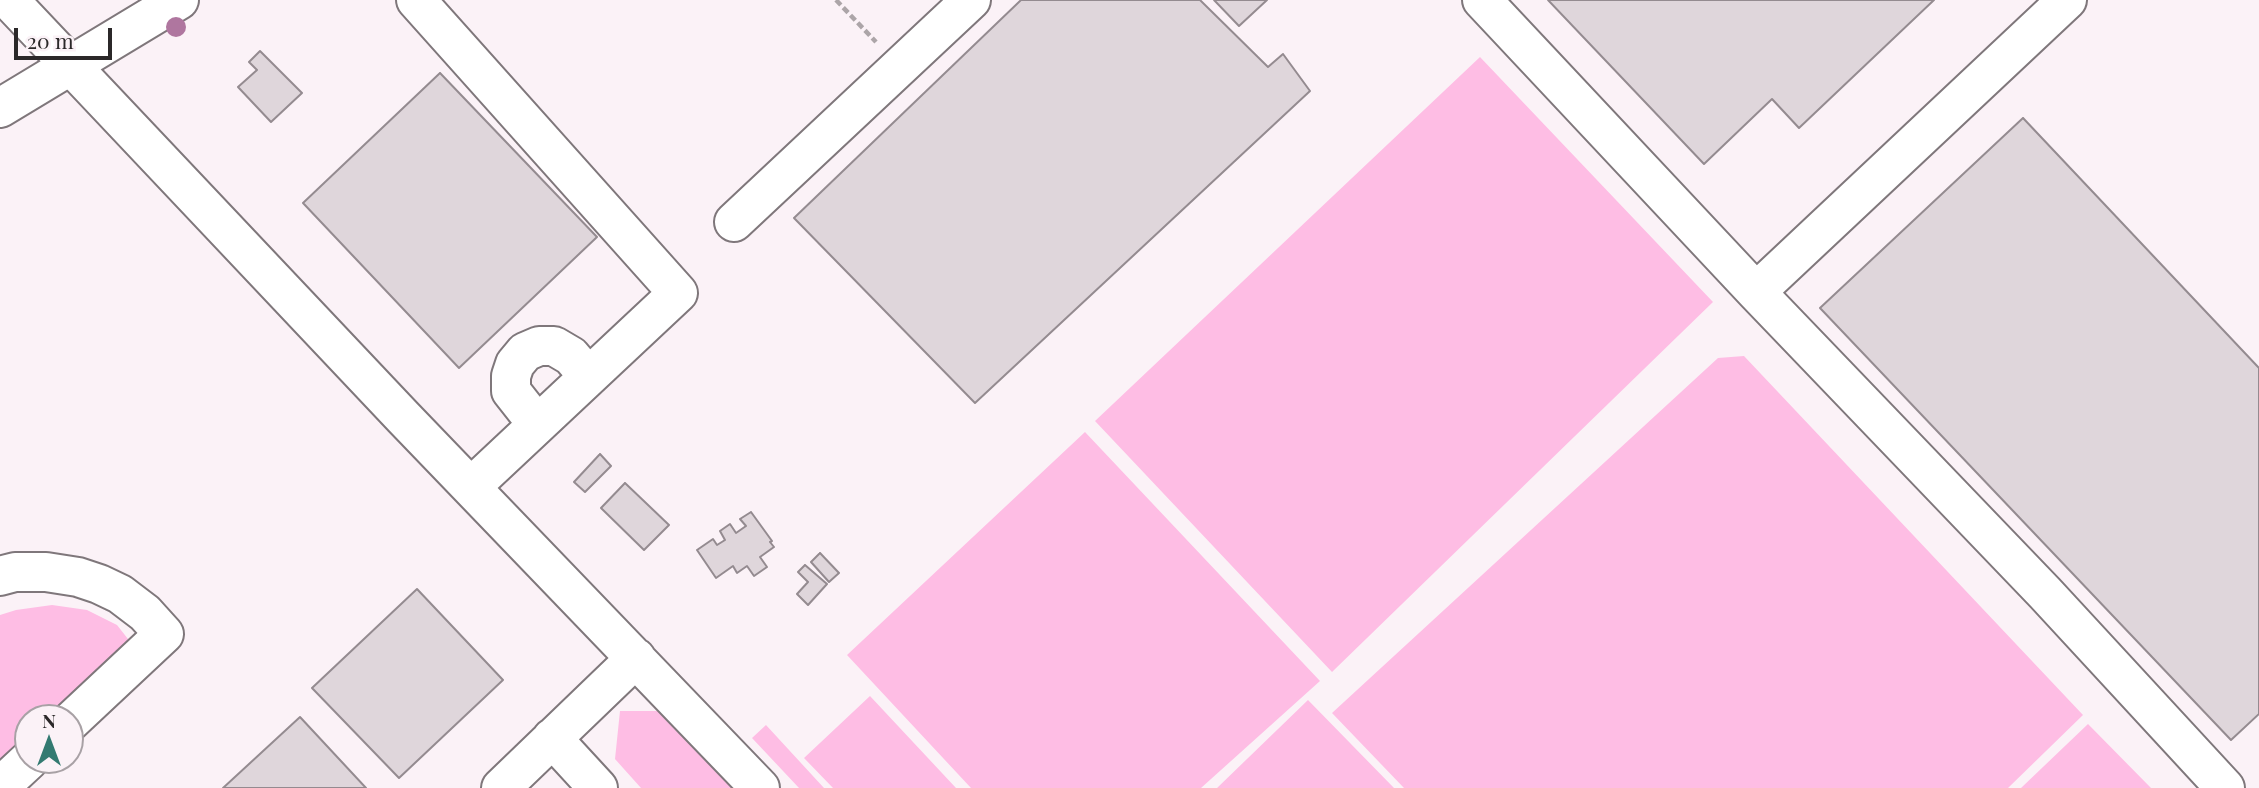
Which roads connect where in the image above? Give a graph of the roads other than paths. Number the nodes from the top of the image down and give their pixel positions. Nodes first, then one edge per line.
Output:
1 (9, 0) edge
2 (179, 0) edge
3 (416, 0) edge
4 (971, 0) edge
5 (1482, 0) edge
6 (2067, 0) edge
7 (72, 66) junction
8 (0, 108) edge
9 (734, 222) dead end
10 (1756, 292) junction
11 (588, 376) junction
12 (537, 424) junction
13 (471, 487) junction
14 (0, 576) edge
15 (636, 658) junction
16 (84, 709) edge
17 (552, 738) junction
18 (14, 774) edge
19 (0, 788) edge
20 (501, 788) edge
21 (598, 788) edge
22 (760, 788) edge
23 (2225, 788) edge

1 - 7 street
2 - 7 street
3 - 11 street
4 - 9 street
5 - 10 street
6 - 10 street
7 - 8 street
7 - 13 street
10 - 23 street
11 - 12 street
11 - 12 street
12 - 13 street
13 - 15 street
14 - 16 street
15 - 17 street
15 - 22 street
17 - 20 street
17 - 21 street
18 - 19 street

